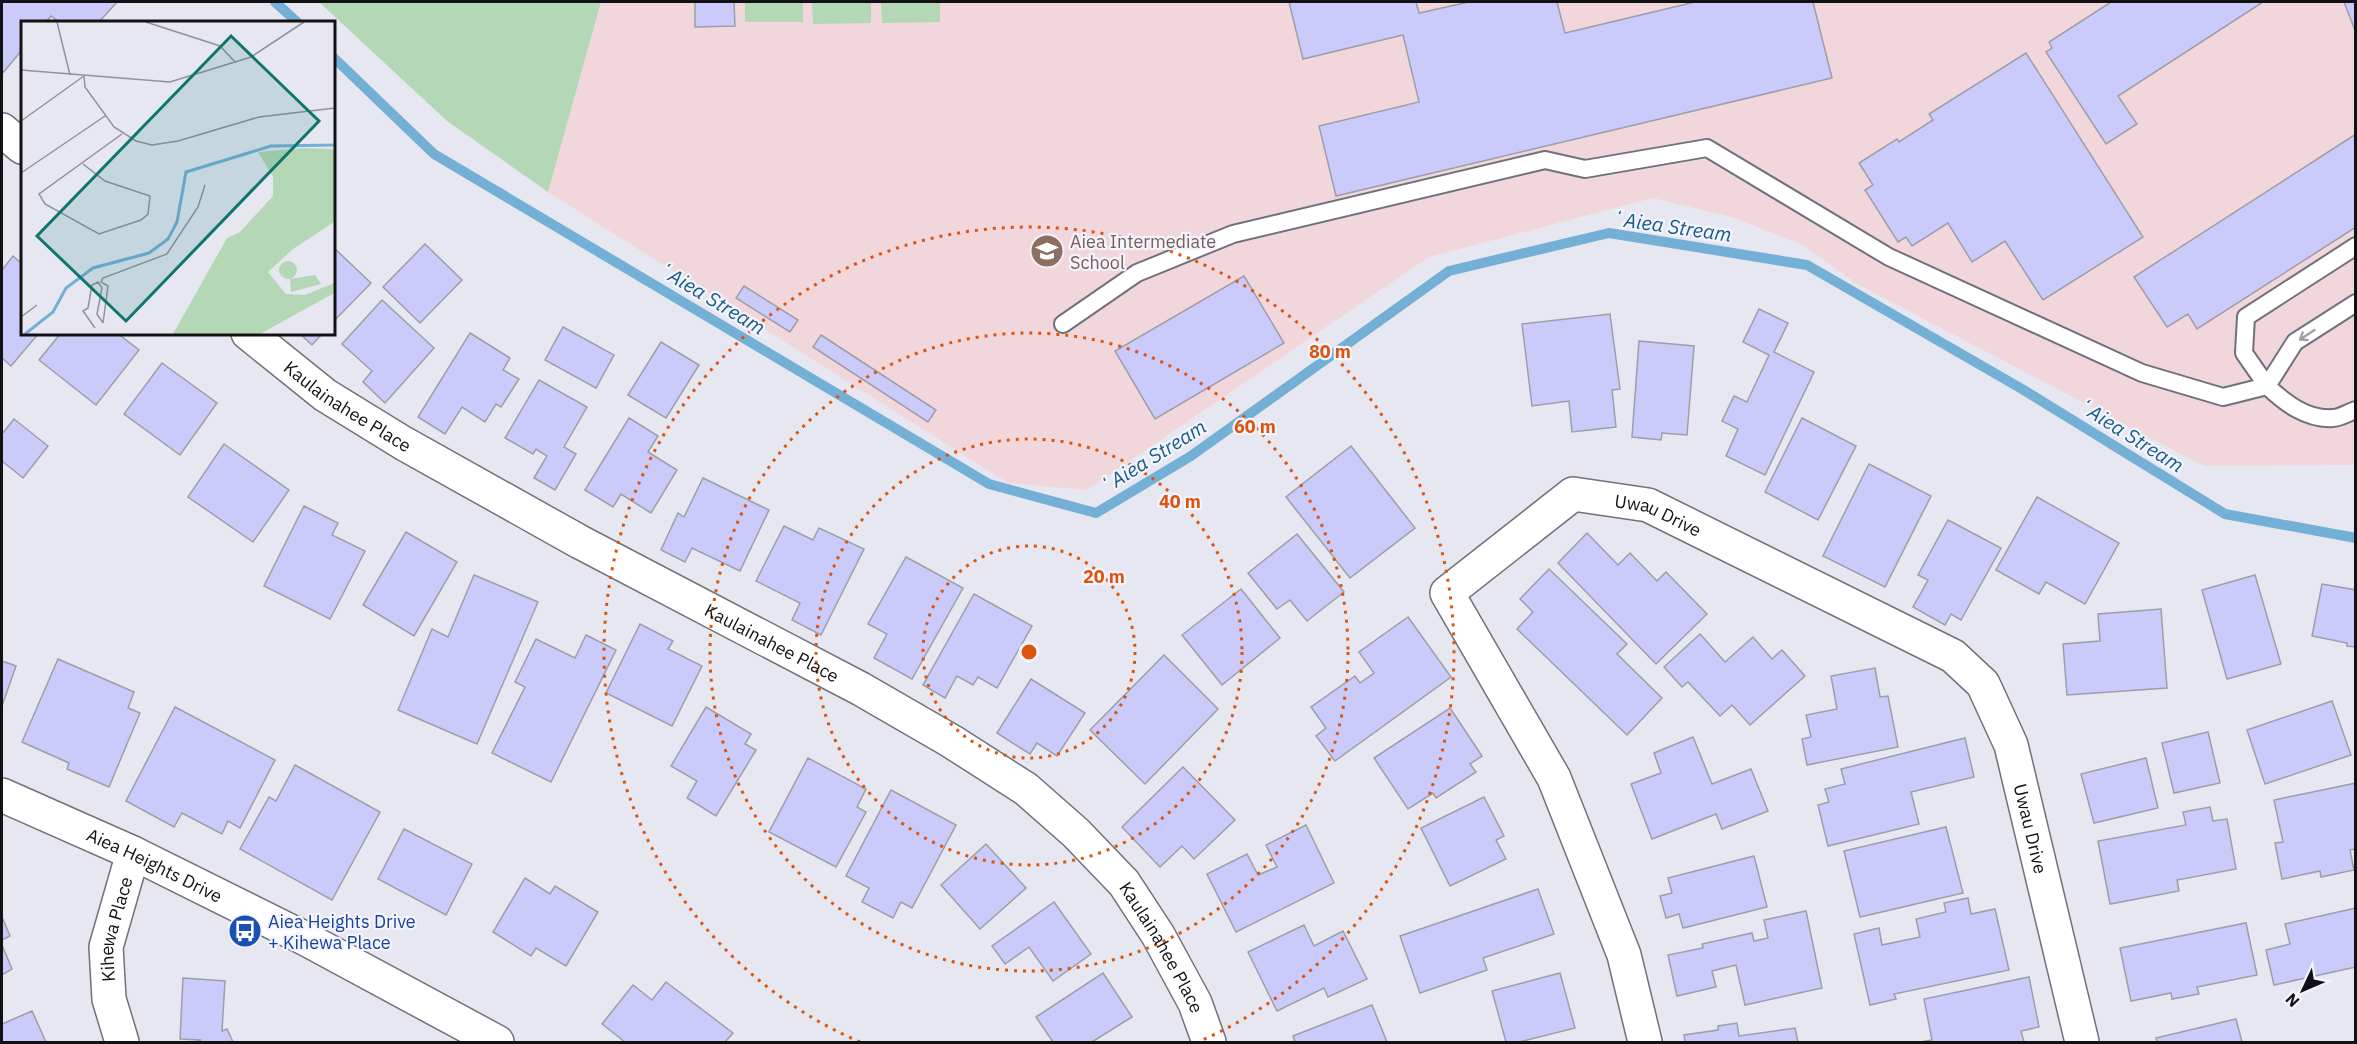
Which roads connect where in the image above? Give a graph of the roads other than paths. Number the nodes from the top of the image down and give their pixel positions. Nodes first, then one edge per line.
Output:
1 (2, 130) edge
2 (21, 146) edge
3 (2355, 246) edge
4 (2355, 303) edge
5 (1063, 324) dead end
6 (249, 334) edge
7 (2267, 386) junction
8 (2355, 410) edge
9 (2, 795) edge
10 (134, 853) junction
11 (122, 1042) edge
12 (497, 1042) edge
13 (1209, 1042) edge
14 (1646, 1042) edge
15 (2082, 1042) edge

1 - 2 street
3 - 7 lane
4 -> 7 lane
5 - 7 lane
6 - 13 street, Kaulainahee Place
7 - 8 lane
9 - 10 street, Aiea Heights Drive
10 - 11 street, Kihewa Place
10 - 12 street, Aiea Heights Drive
14 - 15 street, Uwau Drive

